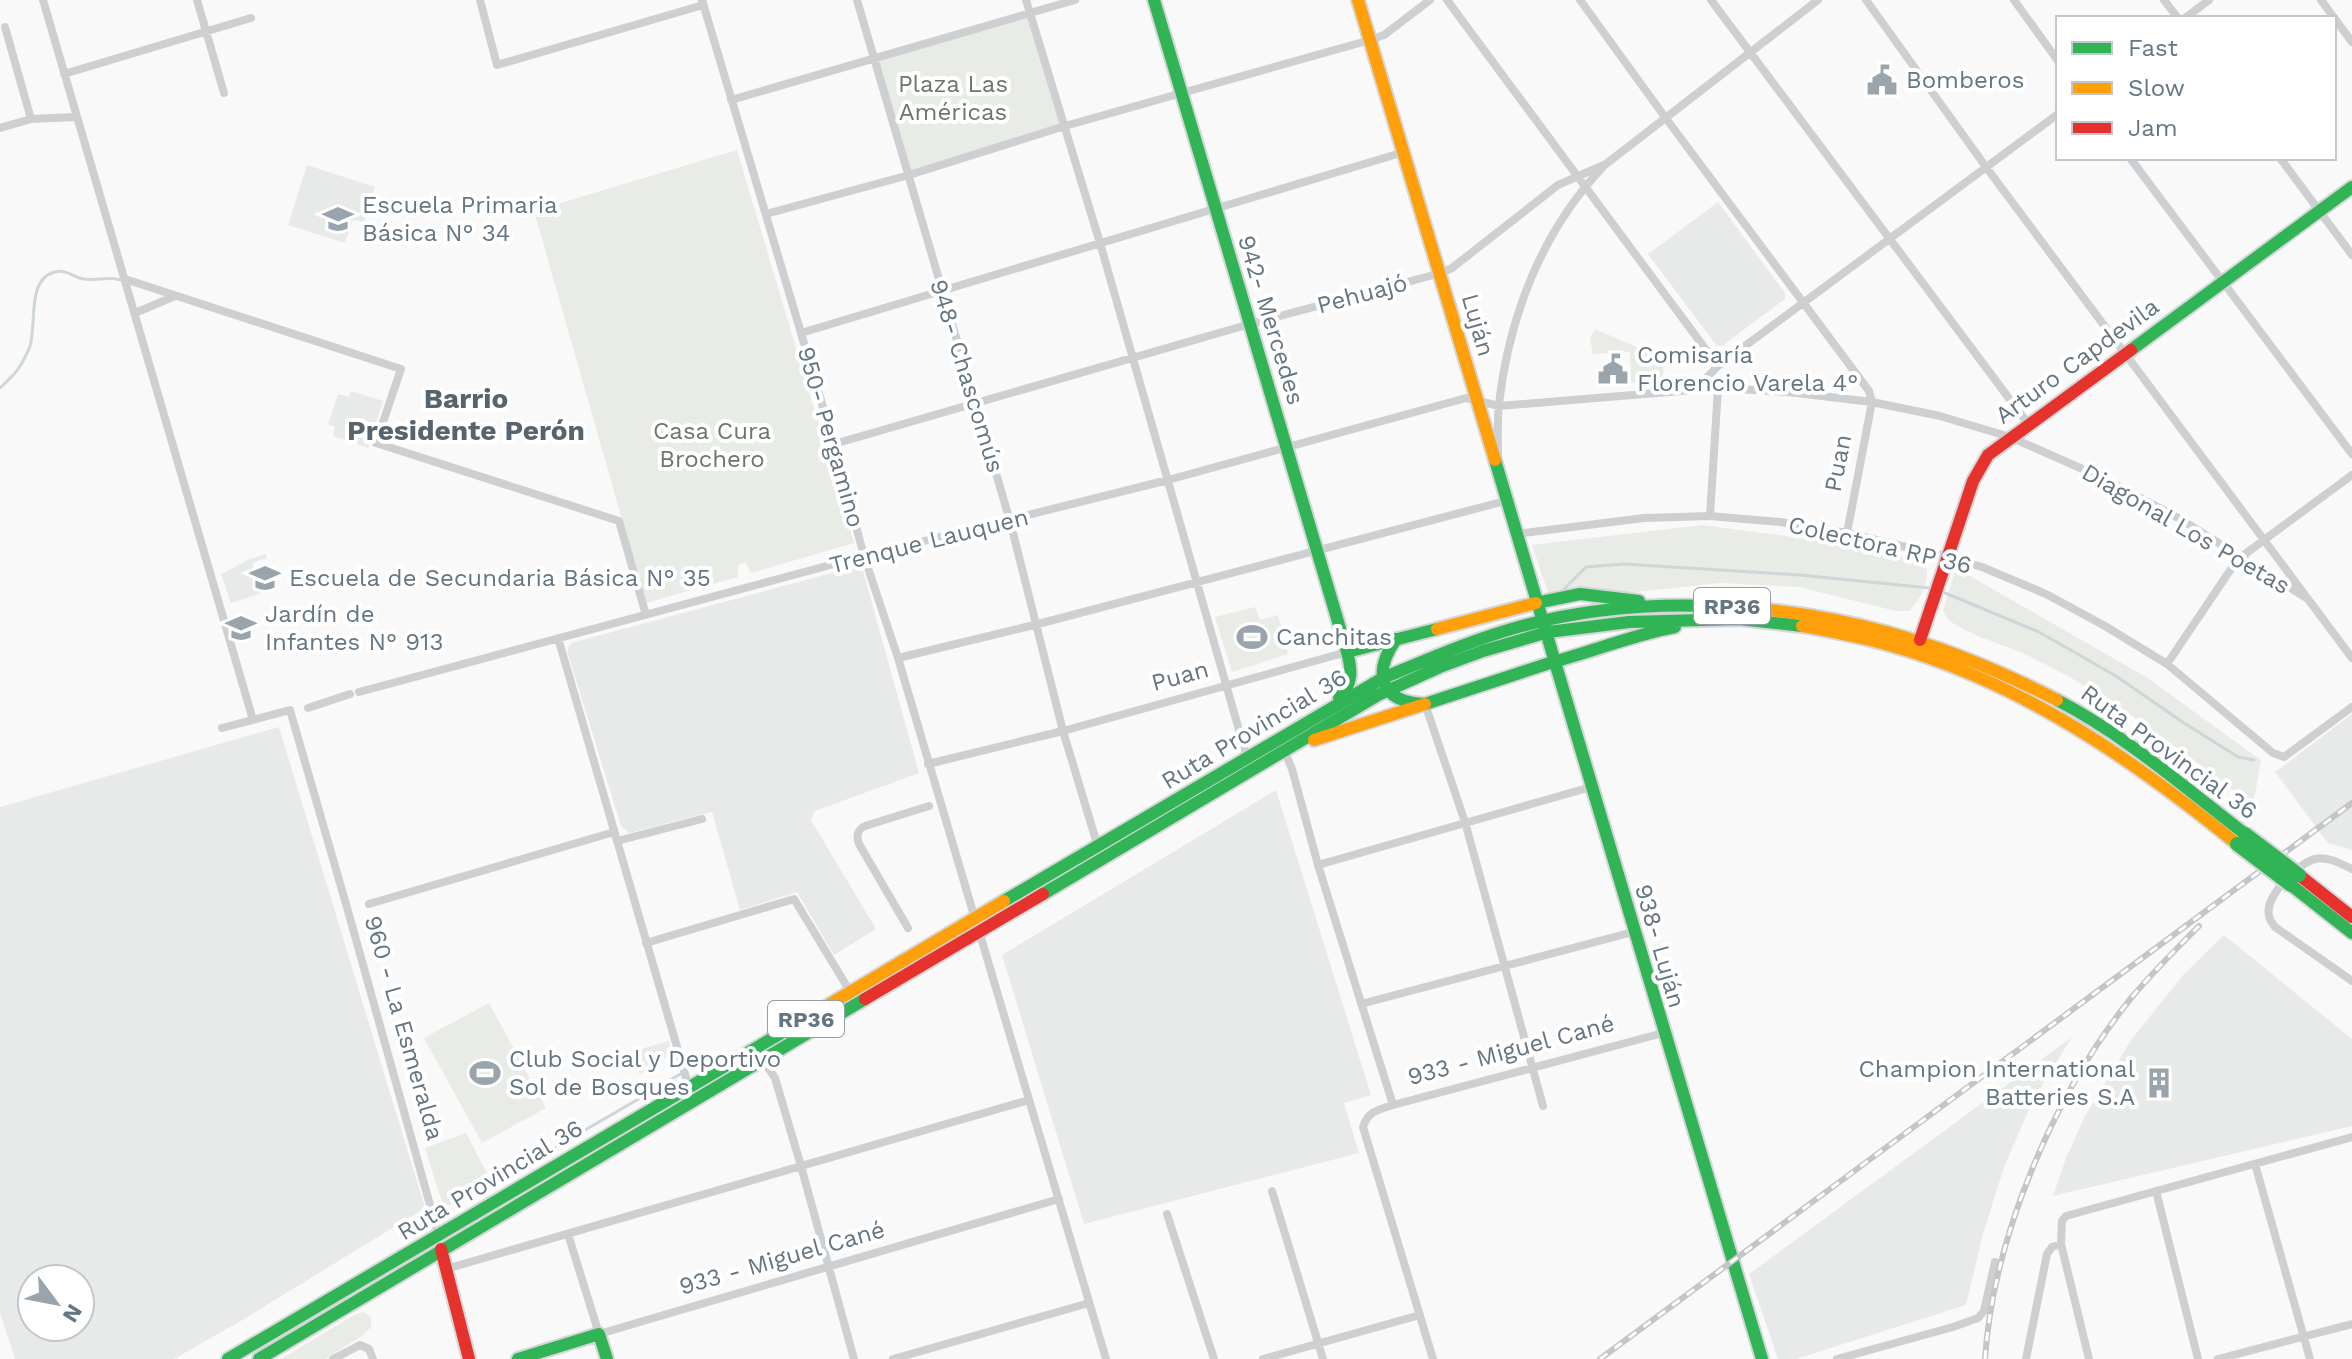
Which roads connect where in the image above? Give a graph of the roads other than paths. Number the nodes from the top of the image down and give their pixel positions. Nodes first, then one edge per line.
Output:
1 (43, 0) edge
2 (197, 0) edge
3 (480, 0) edge
4 (857, 0) edge
5 (1026, 0) edge
6 (1075, 0) edge
7 (1154, 0) edge
8 (1358, 0) edge
9 (1430, 0) edge
10 (1447, 0) edge
11 (1580, 0) edge
12 (1711, 0) edge
13 (1818, 0) edge
14 (1866, 0) edge
15 (2014, 0) edge
16 (2164, 0) edge
17 (2209, 0) edge
18 (702, 2) edge
19 (1029, 12) junction
20 (2176, 16) edge
21 (2188, 16) edge
22 (251, 18) dead end
23 (2336, 20) edge
24 (5, 27) dead end
25 (206, 31) junction
26 (1370, 40) junction
27 (2352, 42) edge
28 (1750, 51) junction
29 (874, 58) junction
30 (2056, 58) edge
31 (64, 74) junction
32 (224, 93) dead end
33 (1182, 94) junction
34 (731, 100) junction
35 (2056, 115) edge
36 (77, 117) junction
37 (1665, 117) junction
38 (31, 119) junction
39 (1065, 126) junction
40 (0, 128) edge
41 (1404, 152) junction
42 (2131, 160) edge
43 (2281, 160) edge
44 (1606, 164) junction
45 (1986, 167) junction
46 (909, 175) junction
47 (1576, 176) junction
48 (1584, 187) junction
49 (2352, 187) edge
50 (1216, 210) junction
51 (2319, 212) junction
52 (766, 214) junction
53 (1889, 240) junction
54 (1100, 243) junction
55 (2352, 255) edge
56 (1441, 273) junction
57 (125, 279) junction
58 (2223, 283) junction
59 (941, 290) junction
60 (175, 295) junction
61 (1804, 302) junction
62 (135, 313) junction
63 (1250, 324) junction
64 (801, 333) junction
65 (2125, 353) junction
66 (1133, 358) junction
67 (1718, 366) junction
68 (1697, 388) junction
69 (1718, 388) junction
70 (1478, 401) junction
71 (1872, 402) junction
72 (976, 403) junction
73 (1499, 406) junction
74 (2029, 425) junction
75 (2010, 437) junction
76 (834, 444) junction
77 (1286, 447) junction
78 (2352, 454) edge
79 (1498, 472) junction
80 (2352, 475) edge
81 (1168, 480) junction
82 (1505, 501) junction
83 (1710, 516) junction
84 (1010, 521) junction
85 (1847, 533) junction
86 (1516, 534) junction
87 (2265, 539) junction
88 (1316, 549) junction
89 (864, 556) junction
90 (1948, 557) junction
91 (2241, 557) junction
92 (1195, 582) junction
93 (2308, 599) junction
94 (1536, 603) junction
95 (1703, 605) junction
96 (646, 615) junction
97 (1782, 623) junction
98 (1038, 624) junction
99 (1543, 627) junction
100 (558, 638) junction
101 (1396, 639) junction
102 (1920, 640) junction
103 (1347, 652) junction
104 (898, 658) junction
105 (2352, 658) edge
106 (1553, 662) junction
107 (2167, 664) junction
108 (1385, 684) junction
109 (1225, 686) junction
110 (1425, 704) junction
111 (2352, 707) edge
112 (308, 708) dead end
113 (1317, 717) junction
114 (253, 720) junction
115 (222, 728) dead end
116 (1063, 731) junction
117 (1283, 750) junction
118 (1247, 758) junction
119 (928, 764) junction
120 (1591, 787) junction
121 (929, 806) dead end
122 (702, 819) dead end
123 (1465, 822) junction
124 (616, 837) junction
125 (2241, 839) junction
126 (1098, 847) junction
127 (1318, 865) junction
128 (2352, 869) edge
129 (2295, 880) junction
130 (369, 904) dead end
131 (358, 908) dead end
132 (348, 911) junction
133 (2352, 917) edge
134 (977, 925) junction
135 (908, 928) dead end
136 (1633, 932) junction
137 (2352, 933) edge
138 (646, 943) junction
139 (1506, 966) junction
140 (2352, 981) edge
141 (851, 993) junction
142 (1361, 1004) junction
143 (1663, 1033) junction
144 (763, 1060) junction
145 (1534, 1067) junction
146 (689, 1088) junction
147 (1029, 1100) junction
148 (1393, 1105) junction
149 (1543, 1106) dead end
150 (2352, 1137) edge
151 (2255, 1164) junction
152 (801, 1166) junction
153 (1272, 1191) dead end
154 (2156, 1191) junction
155 (1059, 1199) junction
156 (1167, 1214) dead end
157 (568, 1234) junction
158 (440, 1242) junction
159 (2061, 1244) junction
160 (1995, 1262) dead end
161 (828, 1268) junction
162 (446, 1269) junction
163 (1089, 1303) junction
164 (1420, 1315) junction
165 (2352, 1324) edge
166 (599, 1334) junction
167 (2304, 1336) junction
168 (1318, 1343) junction
169 (228, 1359) edge
170 (259, 1359) edge
171 (333, 1359) edge
172 (373, 1359) edge
173 (469, 1359) edge
174 (518, 1359) edge
175 (607, 1359) edge
176 (854, 1359) edge
177 (893, 1359) edge
178 (1106, 1359) edge
179 (1214, 1359) edge
180 (1263, 1359) edge
181 (1323, 1359) edge
182 (1433, 1359) edge
183 (1762, 1359) edge
184 (1837, 1359) edge
185 (2026, 1359) edge
186 (2089, 1359) edge
187 (2198, 1359) edge
188 (2218, 1359) edge
189 (2310, 1359) edge

1 - 31 street
2 - 25 street
3 - 18 street
4 - 29 street, 948- Chascomús
5 - 19 street
6 - 19 street
7 - 33 main road, 942- Mercedes
8 - 26 main road, Luján
9 - 26 street
10 - 47 street
11 - 37 street
12 - 28 street
13 - 28 street, Pehuajó
14 - 45 street
15 - 30 street
16 - 20 street
17 - 21 street
18 - 34 street, 950- Pergamino
19 - 29 street
19 - 39 street
22 - 25 street
23 - 27 street
24 - 38 street
25 - 31 street
25 - 32 street
26 - 33 street
26 - 41 main road, Luján
28 - 37 street, Pehuajó
28 - 53 street
29 - 34 street
29 - 46 street, 948- Chascomús
31 - 36 street
33 - 39 street
33 - 50 main road, 942- Mercedes
34 - 52 street, 950- Pergamino
35 - 45 street
36 - 38 street
36 - 57 street
37 - 44 street, Pehuajó
37 - 61 street
38 - 40 street
39 - 46 street
39 - 54 street
41 - 50 street
41 - 56 main road, Luján
42 - 58 street
43 - 51 street
44 - 47 street, Pehuajó
44 - 48 street
45 - 53 street
45 - 65 street
46 - 52 street
46 - 59 street, 948- Chascomús
47 - 48 street
47 - 56 street, Pehuajó
48 - 67 street
48 - 73 street
49 - 51 main road, Arturo Capdevila
50 - 54 street
50 - 63 main road, 942- Mercedes
51 - 55 street
51 - 58 main road, Arturo Capdevila
52 - 64 street, 950- Pergamino
53 - 61 street
53 - 74 street
54 - 59 street
54 - 66 street
56 - 63 street, Pehuajó
56 - 70 main road, Luján
57 - 60 street
57 - 62 street
58 - 65 main road, Arturo Capdevila
58 - 78 street
59 - 64 street
59 - 72 street, 948- Chascomús
60 - 62 street
60 - 96 street
61 - 67 street
61 - 71 street
62 - 114 street
63 - 66 street, Pehuajó
63 - 77 main road, 942- Mercedes
64 - 76 street, 950- Pergamino
65 - 74 main road, Arturo Capdevila
65 - 87 street
66 - 72 street, Pehuajó
66 - 81 street
67 - 68 street
68 - 69 street, Diagonal Los Poetas
68 - 73 street, Diagonal Los Poetas
69 - 71 street, Diagonal Los Poetas
69 - 83 street
70 - 73 street, Trenque Lauquen
70 - 77 street, Trenque Lauquen
70 - 79 main road, Luján
71 - 75 street, Diagonal Los Poetas
71 - 85 street, Puan
72 - 76 street, Pehuajó
72 - 84 street, 948- Chascomús
73 - 79 street
74 - 75 main road, Arturo Capdevila
75 - 90 main road, Arturo Capdevila
75 - 91 street, Diagonal Los Poetas
76 - 89 street, 950- Pergamino
77 - 81 street, Trenque Lauquen
77 - 88 main road, 942- Mercedes
79 - 82 main road, Luján
80 - 87 street
81 - 84 street, Trenque Lauquen
81 - 92 street
82 - 86 main road, Luján
82 - 88 street
83 - 85 street, Colectora RP 36
83 - 86 street, Colectora RP 36
84 - 89 street, Trenque Lauquen
84 - 98 street, 948- Chascomús
85 - 90 street, Colectora RP 36
86 - 94 main road, Luján
87 - 91 street
87 - 93 street
88 - 92 street
88 - 103 main road, 942- Mercedes
89 - 96 street, Trenque Lauquen
89 - 104 street, 950- Pergamino
90 - 102 main road, Arturo Capdevila
90 - 107 street, Colectora RP 36
91 - 93 street, Diagonal Los Poetas
91 - 107 street
92 - 98 street
92 - 109 street
93 - 105 street
94 - 95 main road, Puan
94 - 99 main road, Luján
94 - 101 main road, Puan
95 - 99 main road, Ruta Provincial 36 / RP36
95 - 102 main road, Ruta Provincial 36 / RP36
96 - 100 street, Trenque Lauquen
97 - 99 main road, Ruta Provincial 36 / RP36
97 - 106 main road
97 - 125 main road, Ruta Provincial 36 / RP36
98 - 104 street
98 - 116 street, 948- Chascomús
99 - 106 main road, Luján
99 - 108 main road, Ruta Provincial 36 / RP36
100 - 112 street, Trenque Lauquen
100 - 124 street
101 - 103 main road, Puan
101 - 108 main road
102 - 125 main road, Ruta Provincial 36 / RP36
103 - 109 street, Puan
103 - 113 main road, 942- Mercedes
104 - 119 street, 950- Pergamino
106 - 110 main road
106 - 120 main road, 938- Luján
107 - 111 street, Colectora RP 36
108 - 110 main road
108 - 113 main road, Ruta Provincial 36 / RP36
108 - 117 main road, Ruta Provincial 36 / RP36
109 - 116 street, Puan
109 - 118 street
110 - 117 main road
110 - 123 street
113 - 118 main road, Ruta Provincial 36 / RP36
114 - 115 street
114 - 132 street, 960 - La Esmeralda
116 - 119 street, Puan
116 - 126 street, 948- Chascomús
117 - 127 street
117 - 134 main road, Ruta Provincial 36 / RP36
118 - 126 main road, Ruta Provincial 36 / RP36
119 - 134 street, 950- Pergamino
120 - 123 street
120 - 136 main road, 938- Luján
121 - 135 street
122 - 124 street
123 - 127 street
123 - 139 street
124 - 130 street
124 - 138 street
125 - 129 main road, Ruta Provincial 36 / RP36, bridge
126 - 134 main road, Ruta Provincial 36 / RP36
127 - 142 street
128 - 140 street
129 - 133 main road, Ruta Provincial 36 / RP36
129 - 137 main road, Ruta Provincial 36 / RP36
131 - 132 street
132 - 158 street, 960 - La Esmeralda
134 - 141 main road, Ruta Provincial 36 / RP36
134 - 144 main road, Ruta Provincial 36 / RP36
134 - 147 street, 950- Pergamino
136 - 139 street
136 - 143 main road, 938- Luján
138 - 141 street
138 - 146 street
139 - 142 street
139 - 145 street
141 - 146 main road, Ruta Provincial 36 / RP36
142 - 148 street
143 - 145 street, 933 - Miguel Cané
143 - 183 main road, 938- Luján
144 - 152 street
144 - 158 main road, Ruta Provincial 36 / RP36
145 - 148 street, 933 - Miguel Cané
145 - 149 street
146 - 158 main road, Ruta Provincial 36 / RP36
147 - 152 street
147 - 155 street, 950- Pergamino
148 - 164 street, 933 - Miguel Cané
150 - 151 street
151 - 154 street
151 - 167 street
152 - 157 street
152 - 161 street
153 - 168 street
154 - 159 street
154 - 187 street
155 - 161 street, 933 - Miguel Cané
155 - 163 street, 950- Pergamino
156 - 179 street
157 - 162 street
157 - 166 street
158 - 162 main road, 960 - La Esmeralda
158 - 169 main road, Ruta Provincial 36 / RP36
158 - 170 main road, Ruta Provincial 36 / RP36
159 - 185 street
159 - 186 street
160 - 184 street
161 - 166 street, 933 - Miguel Cané
161 - 176 street
162 - 173 main road, 960 - La Esmeralda
163 - 177 street
163 - 178 street, 950- Pergamino
164 - 168 street
164 - 182 street
165 - 167 street
166 - 174 main road, 933 - Miguel Cané
166 - 175 main road
167 - 188 street
167 - 189 street
168 - 180 street
168 - 181 street
171 - 172 street

